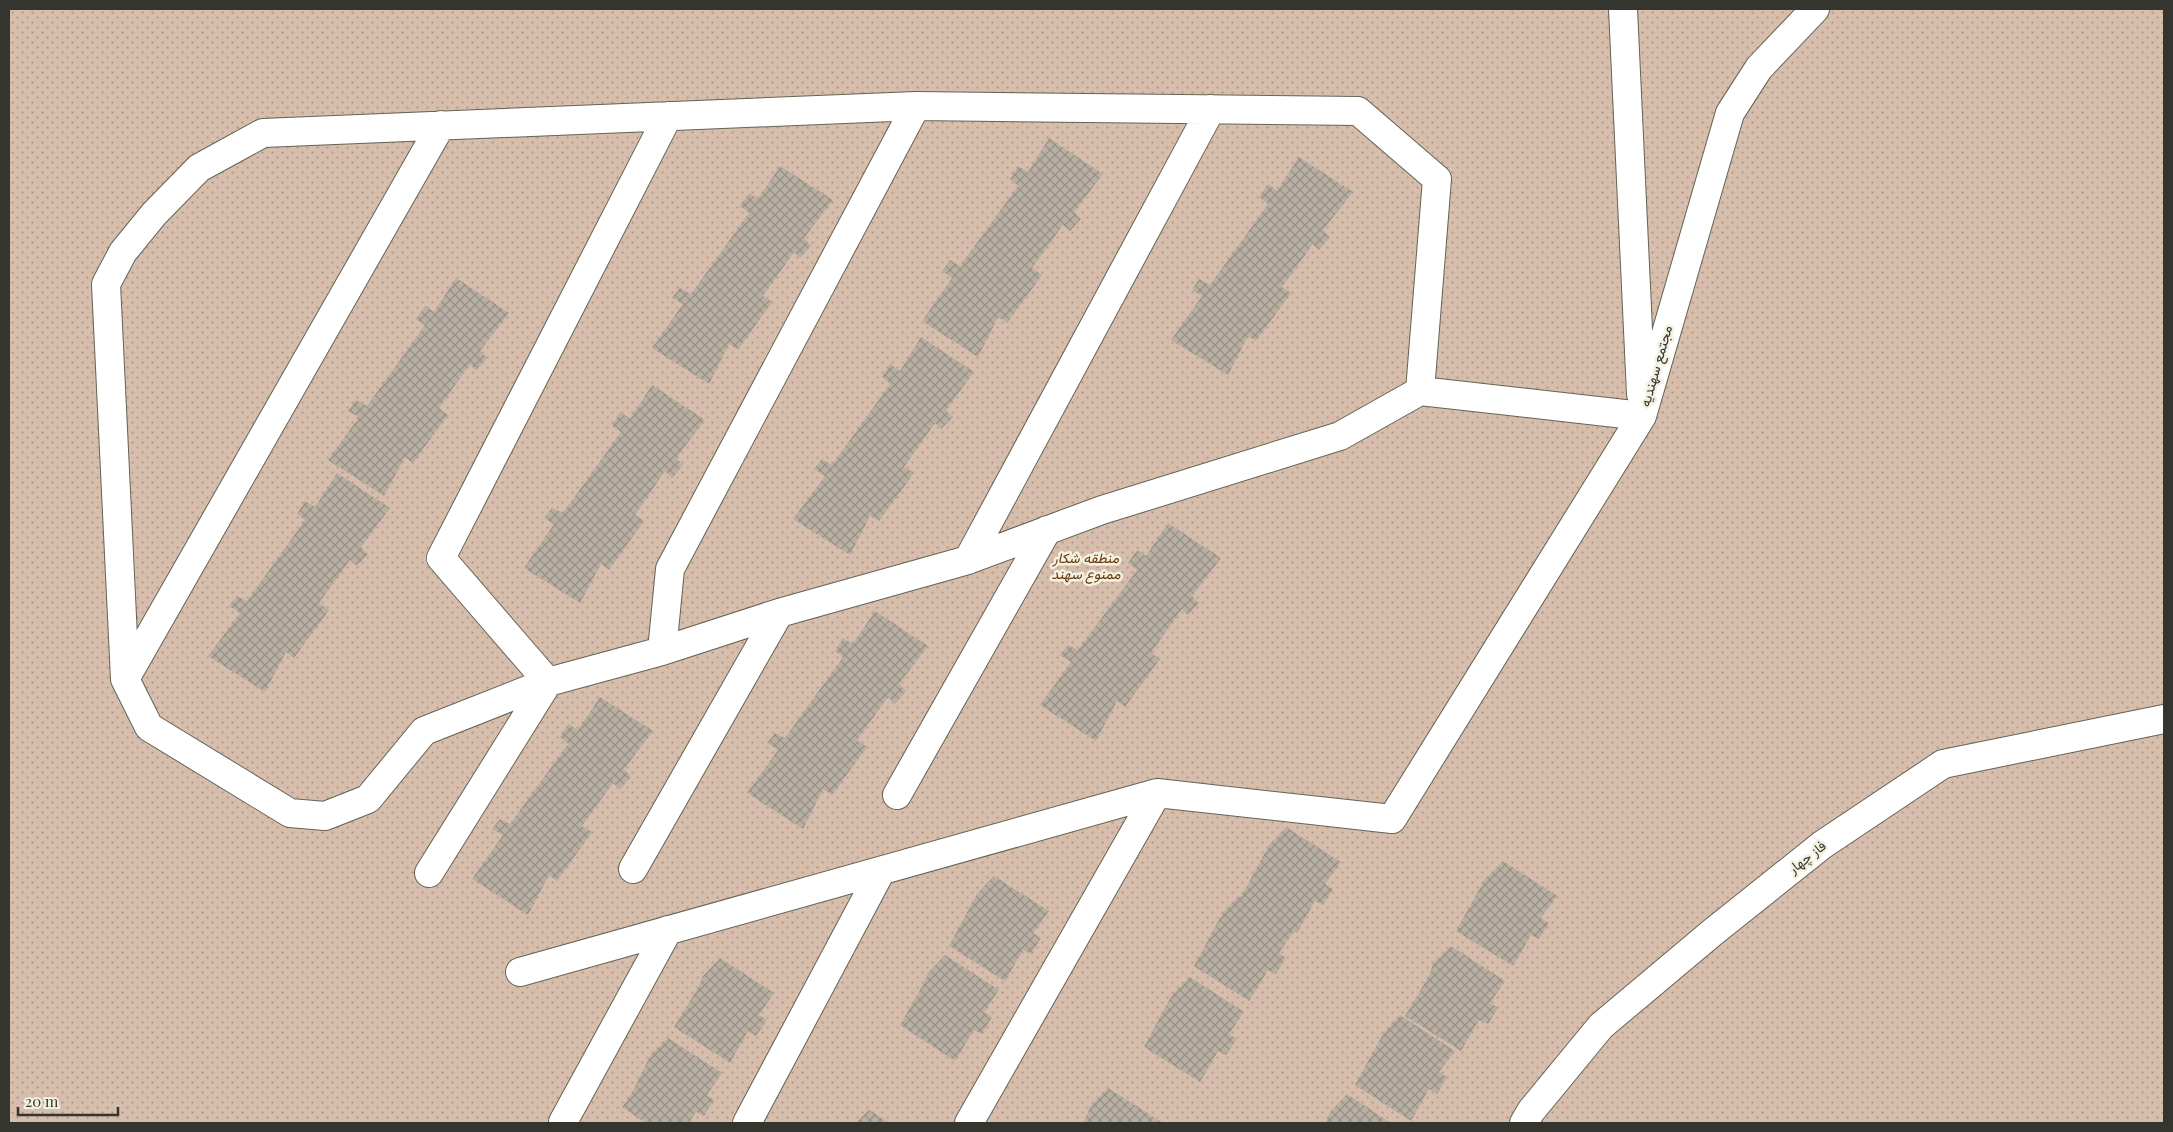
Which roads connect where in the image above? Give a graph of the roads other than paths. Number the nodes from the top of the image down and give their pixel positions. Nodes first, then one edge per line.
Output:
1 (1623, 9) edge
2 (1815, 9) edge
3 (916, 106) junction
4 (1211, 109) junction
5 (668, 116) junction
6 (441, 125) junction
7 (1420, 391) junction
8 (1642, 416) junction
9 (1047, 530) junction
10 (968, 560) junction
11 (779, 613) junction
12 (662, 651) junction
13 (125, 679) junction
14 (548, 682) junction
15 (2164, 719) edge
16 (1157, 793) junction
17 (897, 794) dead end
18 (632, 870) dead end
19 (881, 871) junction
20 (429, 873) dead end
21 (668, 930) junction
22 (520, 972) dead end
23 (563, 1122) edge
24 (747, 1123) edge
25 (969, 1123) edge
26 (1524, 1123) edge

1 - 8 street, مجتمع سهندیه
2 - 8 street, مجتمع سهندیه
3 - 4 street
3 - 5 street
3 - 12 street
4 - 7 street
4 - 10 street
5 - 6 street
5 - 14 street
6 - 13 street
6 - 13 street
7 - 8 street
7 - 9 street
8 - 16 street
9 - 10 street
9 - 17 street
10 - 11 street
11 - 12 street
11 - 18 street
12 - 14 street
13 - 14 street
14 - 20 street
15 - 26 street, فاز چهار
16 - 19 street
16 - 25 street
19 - 21 street
19 - 24 street
21 - 22 street
21 - 23 street

